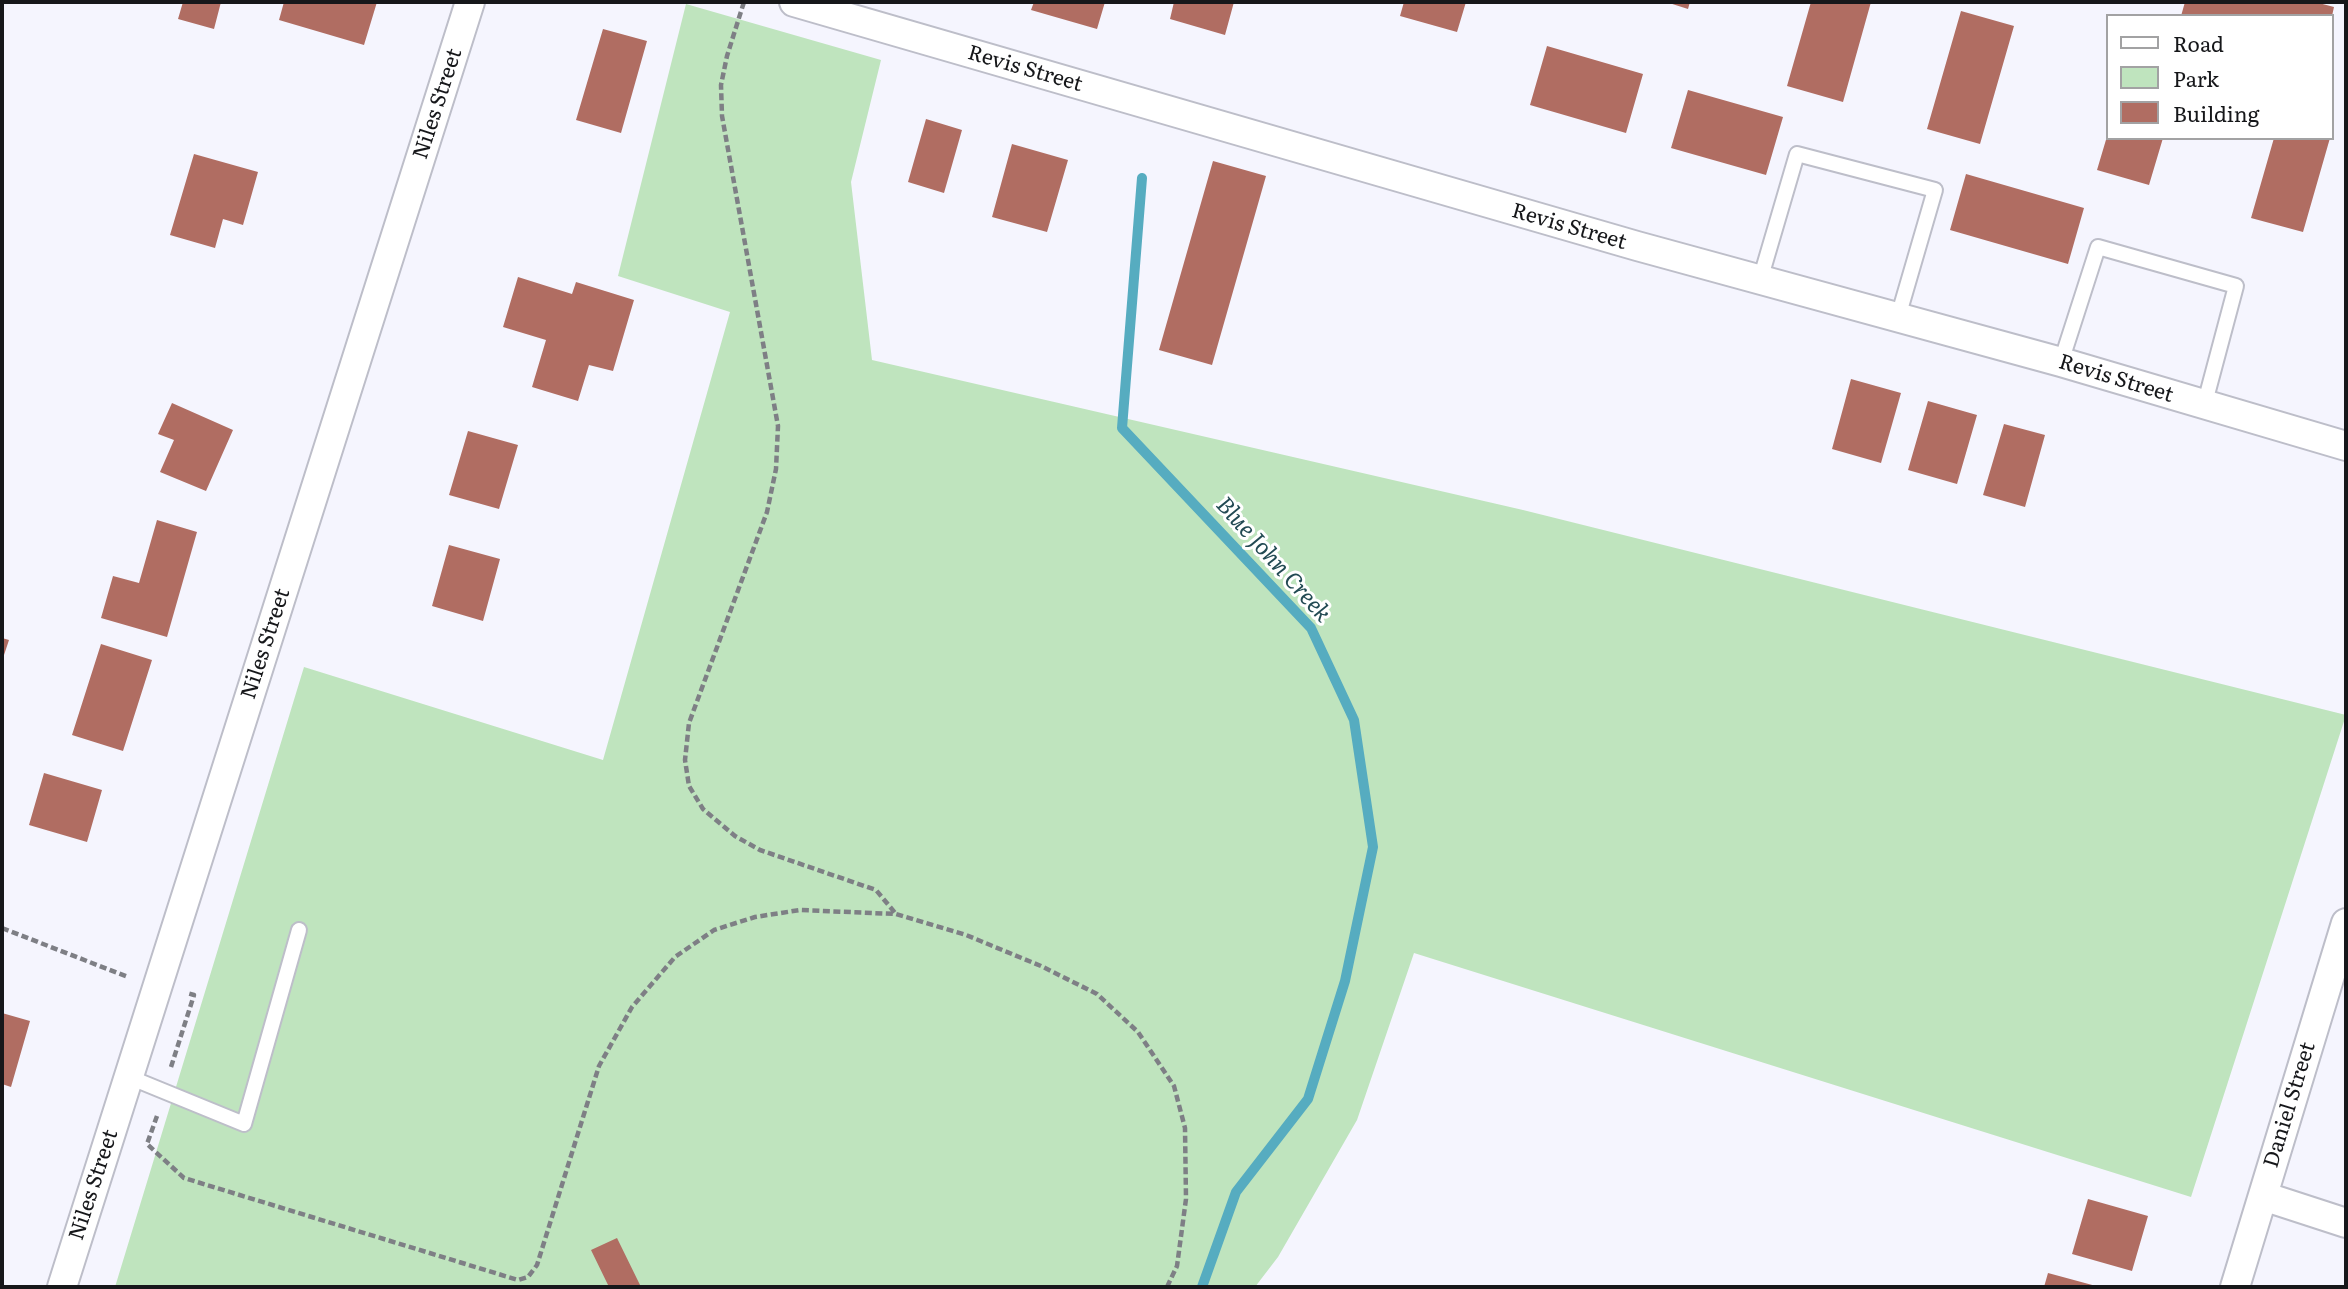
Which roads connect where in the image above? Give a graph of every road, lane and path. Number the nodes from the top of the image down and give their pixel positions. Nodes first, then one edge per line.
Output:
1 (470, 2) edge
2 (744, 2) edge
3 (794, 2) edge
4 (1760, 280) junction
5 (1898, 317) junction
6 (2061, 362) junction
7 (2204, 406) junction
8 (2346, 446) edge
9 (896, 915) junction
10 (2346, 923) edge
11 (2, 928) edge
12 (299, 930) dead end
13 (140, 981) dead end
14 (185, 992) dead end
15 (172, 1066) dead end
16 (129, 1077) junction
17 (155, 1120) dead end
18 (2263, 1196) junction
19 (2346, 1223) edge
20 (62, 1287) edge
21 (1167, 1287) edge
22 (2235, 1287) edge

1 - 16 street, Niles Street
2 - 9 path
3 - 4 street, Revis Street
4 - 5 street, Revis Street
4 - 5 lane
5 - 6 street, Revis Street
6 - 7 street, Revis Street
6 - 7 lane
7 - 8 street, Revis Street
9 - 17 path
9 - 21 path
10 - 18 street, Daniel Street
11 - 13 path
12 - 16 lane
14 - 15 path
16 - 20 street, Niles Street
18 - 19 street
18 - 22 street, Daniel Street

